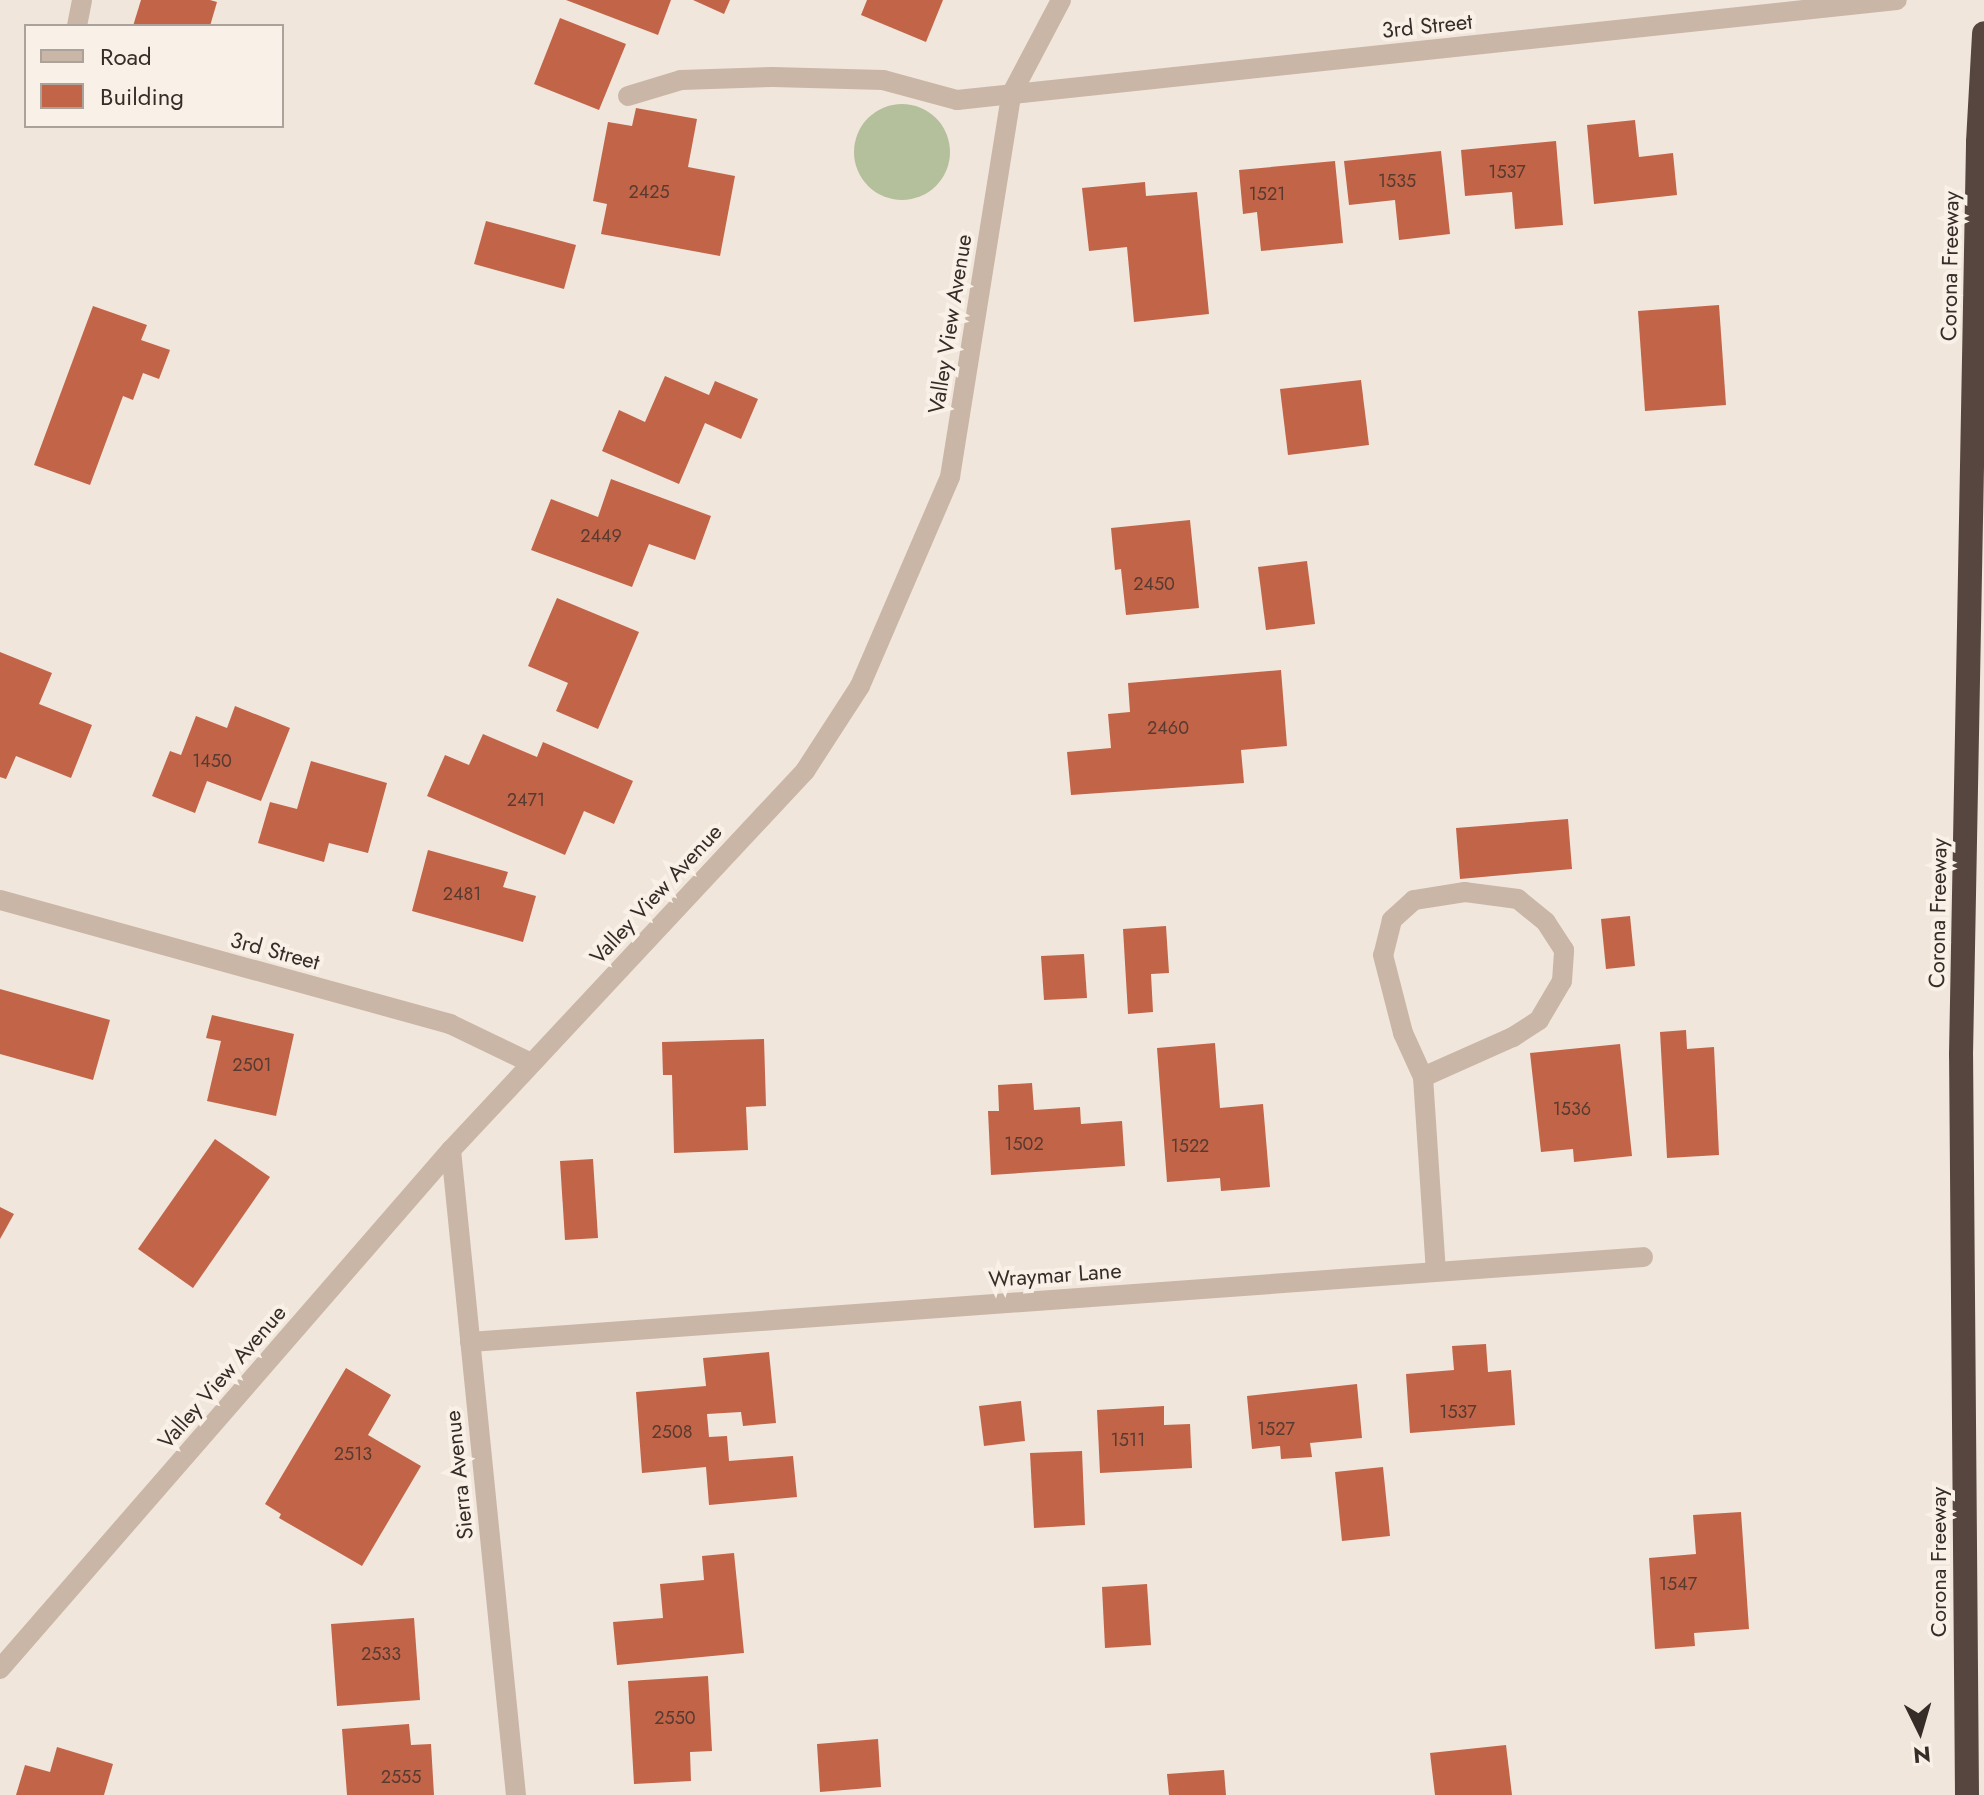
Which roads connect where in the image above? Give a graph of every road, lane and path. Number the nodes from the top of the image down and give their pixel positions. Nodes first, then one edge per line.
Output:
1 (82, 0) edge
2 (1061, 0) edge
3 (1897, 0) edge
4 (77, 24) edge
5 (1984, 33) edge
6 (1011, 95) junction
7 (628, 96) dead end
8 (0, 900) edge
9 (531, 1063) junction
10 (1423, 1077) junction
11 (451, 1150) junction
12 (1643, 1257) dead end
13 (1436, 1272) junction
14 (470, 1342) junction
15 (0, 1669) edge
16 (516, 1795) edge
17 (1967, 1795) edge

1 - 4 street
2 - 6 street, Valley View Avenue
3 - 6 street, 3rd Street
5 - 17 highway, Corona Freeway
6 - 7 street, 3rd Street
6 - 9 street, Valley View Avenue
8 - 9 street, 3rd Street
9 - 11 street, Valley View Avenue
10 - 10 street
10 - 13 street
11 - 14 street, Sierra Avenue
11 - 15 street, Valley View Avenue
12 - 13 street, Wraymar Lane
13 - 14 street, Wraymar Lane
14 - 16 street, Sierra Avenue

